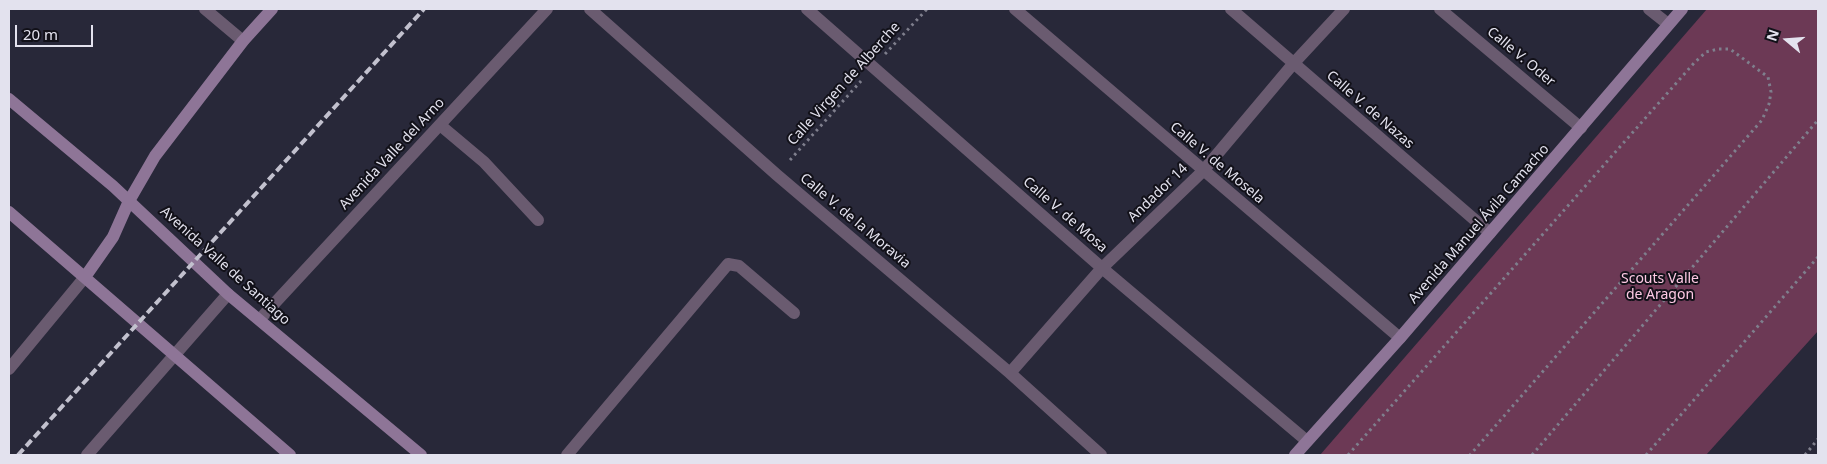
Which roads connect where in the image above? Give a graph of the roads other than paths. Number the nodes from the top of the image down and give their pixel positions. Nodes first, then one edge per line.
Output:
1 (205, 9) edge
2 (272, 9) edge
3 (547, 9) edge
4 (590, 9) edge
5 (807, 9) edge
6 (1015, 9) edge
7 (1231, 9) edge
8 (1344, 9) edge
9 (1440, 9) edge
10 (1649, 9) edge
11 (1682, 9) edge
12 (1668, 24) junction
13 (243, 41) junction
14 (1293, 64) junction
15 (9, 99) edge
16 (440, 124) junction
17 (1581, 128) junction
18 (1203, 171) junction
19 (130, 201) junction
20 (9, 212) edge
21 (538, 220) dead end
22 (1490, 233) junction
23 (1102, 268) junction
24 (85, 277) junction
25 (228, 294) junction
26 (794, 313) dead end
27 (260, 319) junction
28 (1400, 338) junction
29 (176, 355) junction
30 (9, 369) edge
31 (1010, 373) junction
32 (1307, 442) junction
33 (87, 455) edge
34 (290, 455) edge
35 (421, 455) edge
36 (567, 455) edge
37 (1101, 455) edge
38 (1295, 455) edge

1 - 13 street
2 - 13 street
3 - 16 street, Avenida Valle del Arno
4 - 31 street, Calle V. de la Moravia
5 - 23 street, Calle V. de Mosa
6 - 18 street, Calle V. de Mosela
7 - 14 street, Calle V. de Nazas
8 - 14 street, Andador 14
9 - 17 street, Calle V. Oder
10 - 12 street
11 - 12 street, Avenida Manuel Ávila Camacho
12 - 17 street, Avenida Manuel Ávila Camacho
13 - 19 street
14 - 18 street, Andador 14
14 - 22 street, Calle V. de Nazas
15 - 19 street, Avenida Valle de Santiago
16 - 21 street
16 - 27 street, Avenida Valle del Arno
17 - 22 street, Avenida Manuel Ávila Camacho
18 - 23 street, Andador 14
18 - 28 street, Calle V. de Mosela
19 - 24 street
19 - 25 street, Avenida Valle de Santiago
20 - 24 street
22 - 28 street, Avenida Manuel Ávila Camacho
23 - 31 street, Andador 14
23 - 32 street, Calle V. de Mosa
24 - 29 street
24 - 30 street
25 - 27 street, Avenida Valle de Santiago
25 - 29 street
26 - 36 street
27 - 35 street, Avenida Valle de Santiago
28 - 32 street, Avenida Manuel Ávila Camacho
29 - 33 street
29 - 34 street
31 - 37 street, Calle V. de la Moravia
32 - 38 street, Avenida Manuel Ávila Camacho

